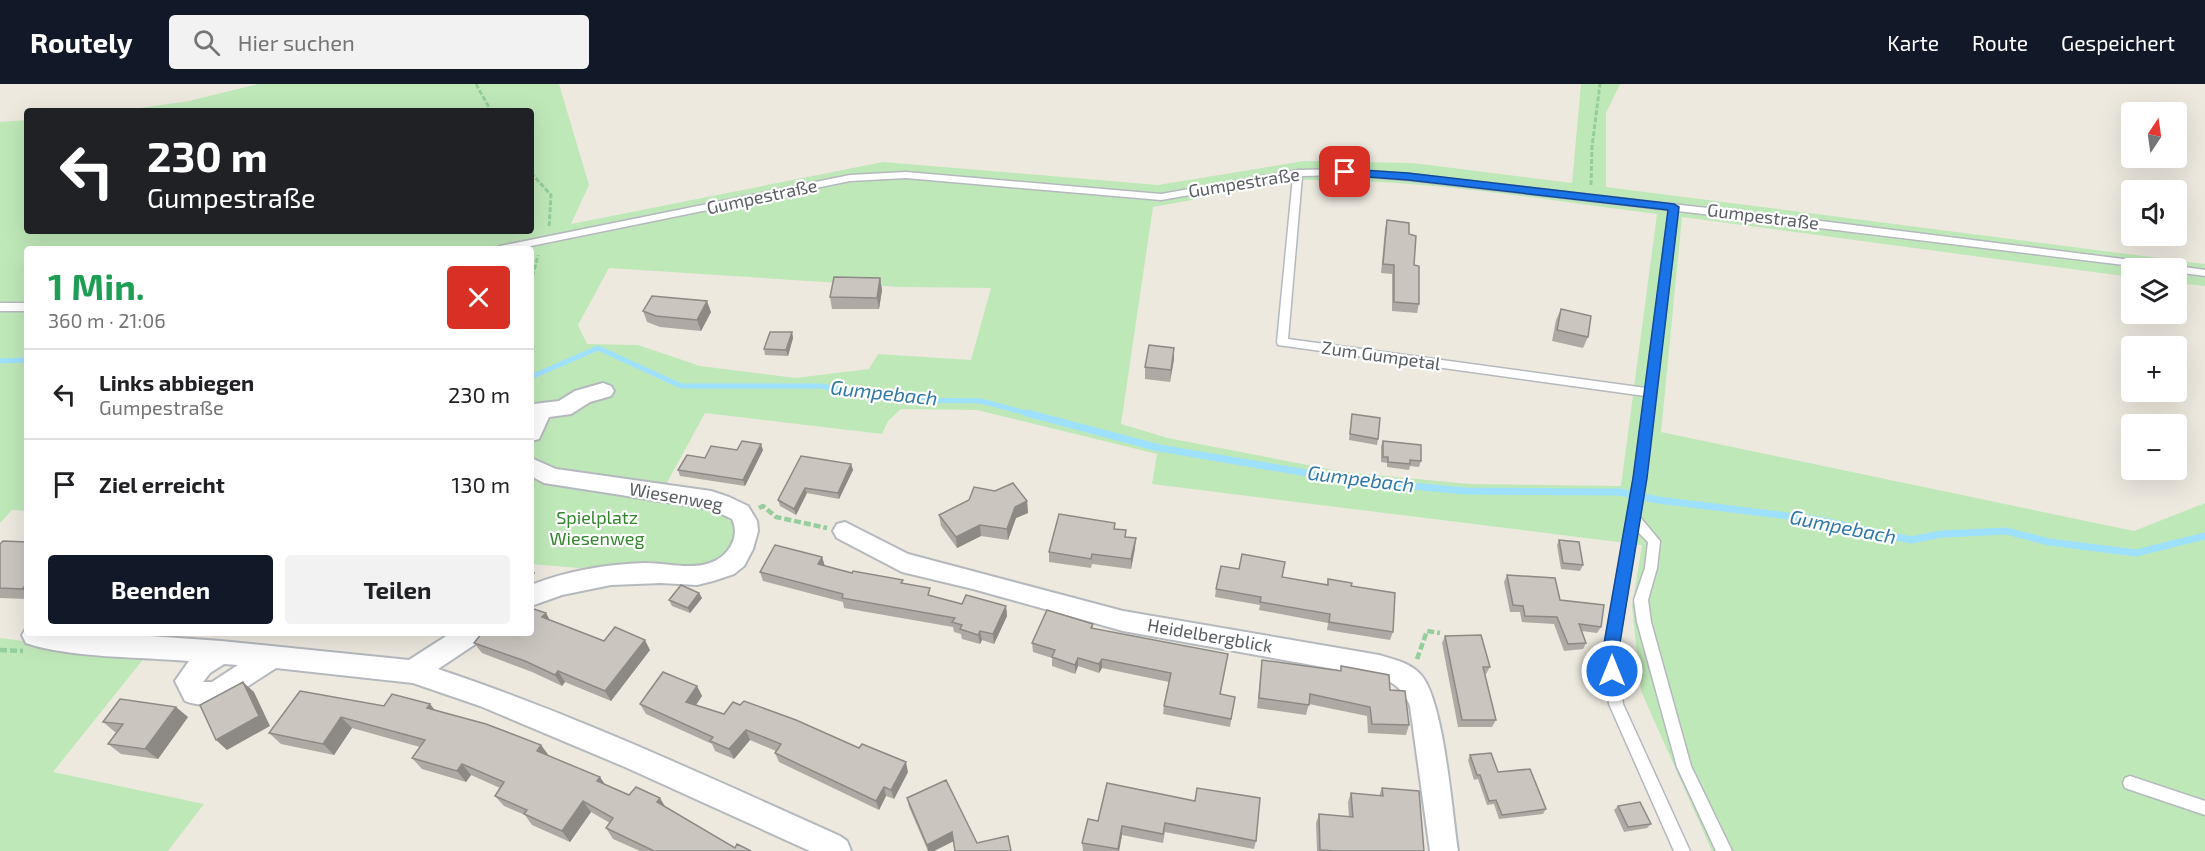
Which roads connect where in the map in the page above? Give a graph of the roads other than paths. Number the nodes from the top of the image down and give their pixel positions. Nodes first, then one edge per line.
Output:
1 (1298, 173) junction
2 (1674, 207) junction
3 (518, 246) edge
4 (2121, 262) edge
5 (2187, 271) edge
6 (2205, 273) edge
7 (0, 307) edge
8 (24, 307) edge
9 (603, 391) dead end
10 (1650, 393) junction
11 (534, 427) edge
12 (534, 468) edge
13 (1634, 517) junction
14 (845, 531) road end
15 (534, 595) edge
16 (40, 636) edge
17 (467, 636) edge
18 (221, 652) junction
19 (272, 657) junction
20 (413, 672) junction
21 (2130, 783) dead end
22 (2205, 808) edge
23 (837, 851) edge
24 (1444, 851) edge
25 (1682, 851) edge
26 (1724, 851) edge

1 - 2 lane, Gumpestraße
1 - 3 lane, Gumpestraße
1 - 10 lane, Zum Gumpetal
2 - 4 lane, Gumpestraße
2 - 10 lane
5 - 6 lane
7 - 8 lane
9 - 11 street
10 - 13 lane
12 - 15 street, Wiesenweg
13 - 25 lane
13 - 26 lane
14 - 24 street, Heidelbergblick
16 - 18 street
17 - 20 street
18 - 19 street
18 - 19 street
19 - 20 street
20 - 23 street
21 - 22 lane

